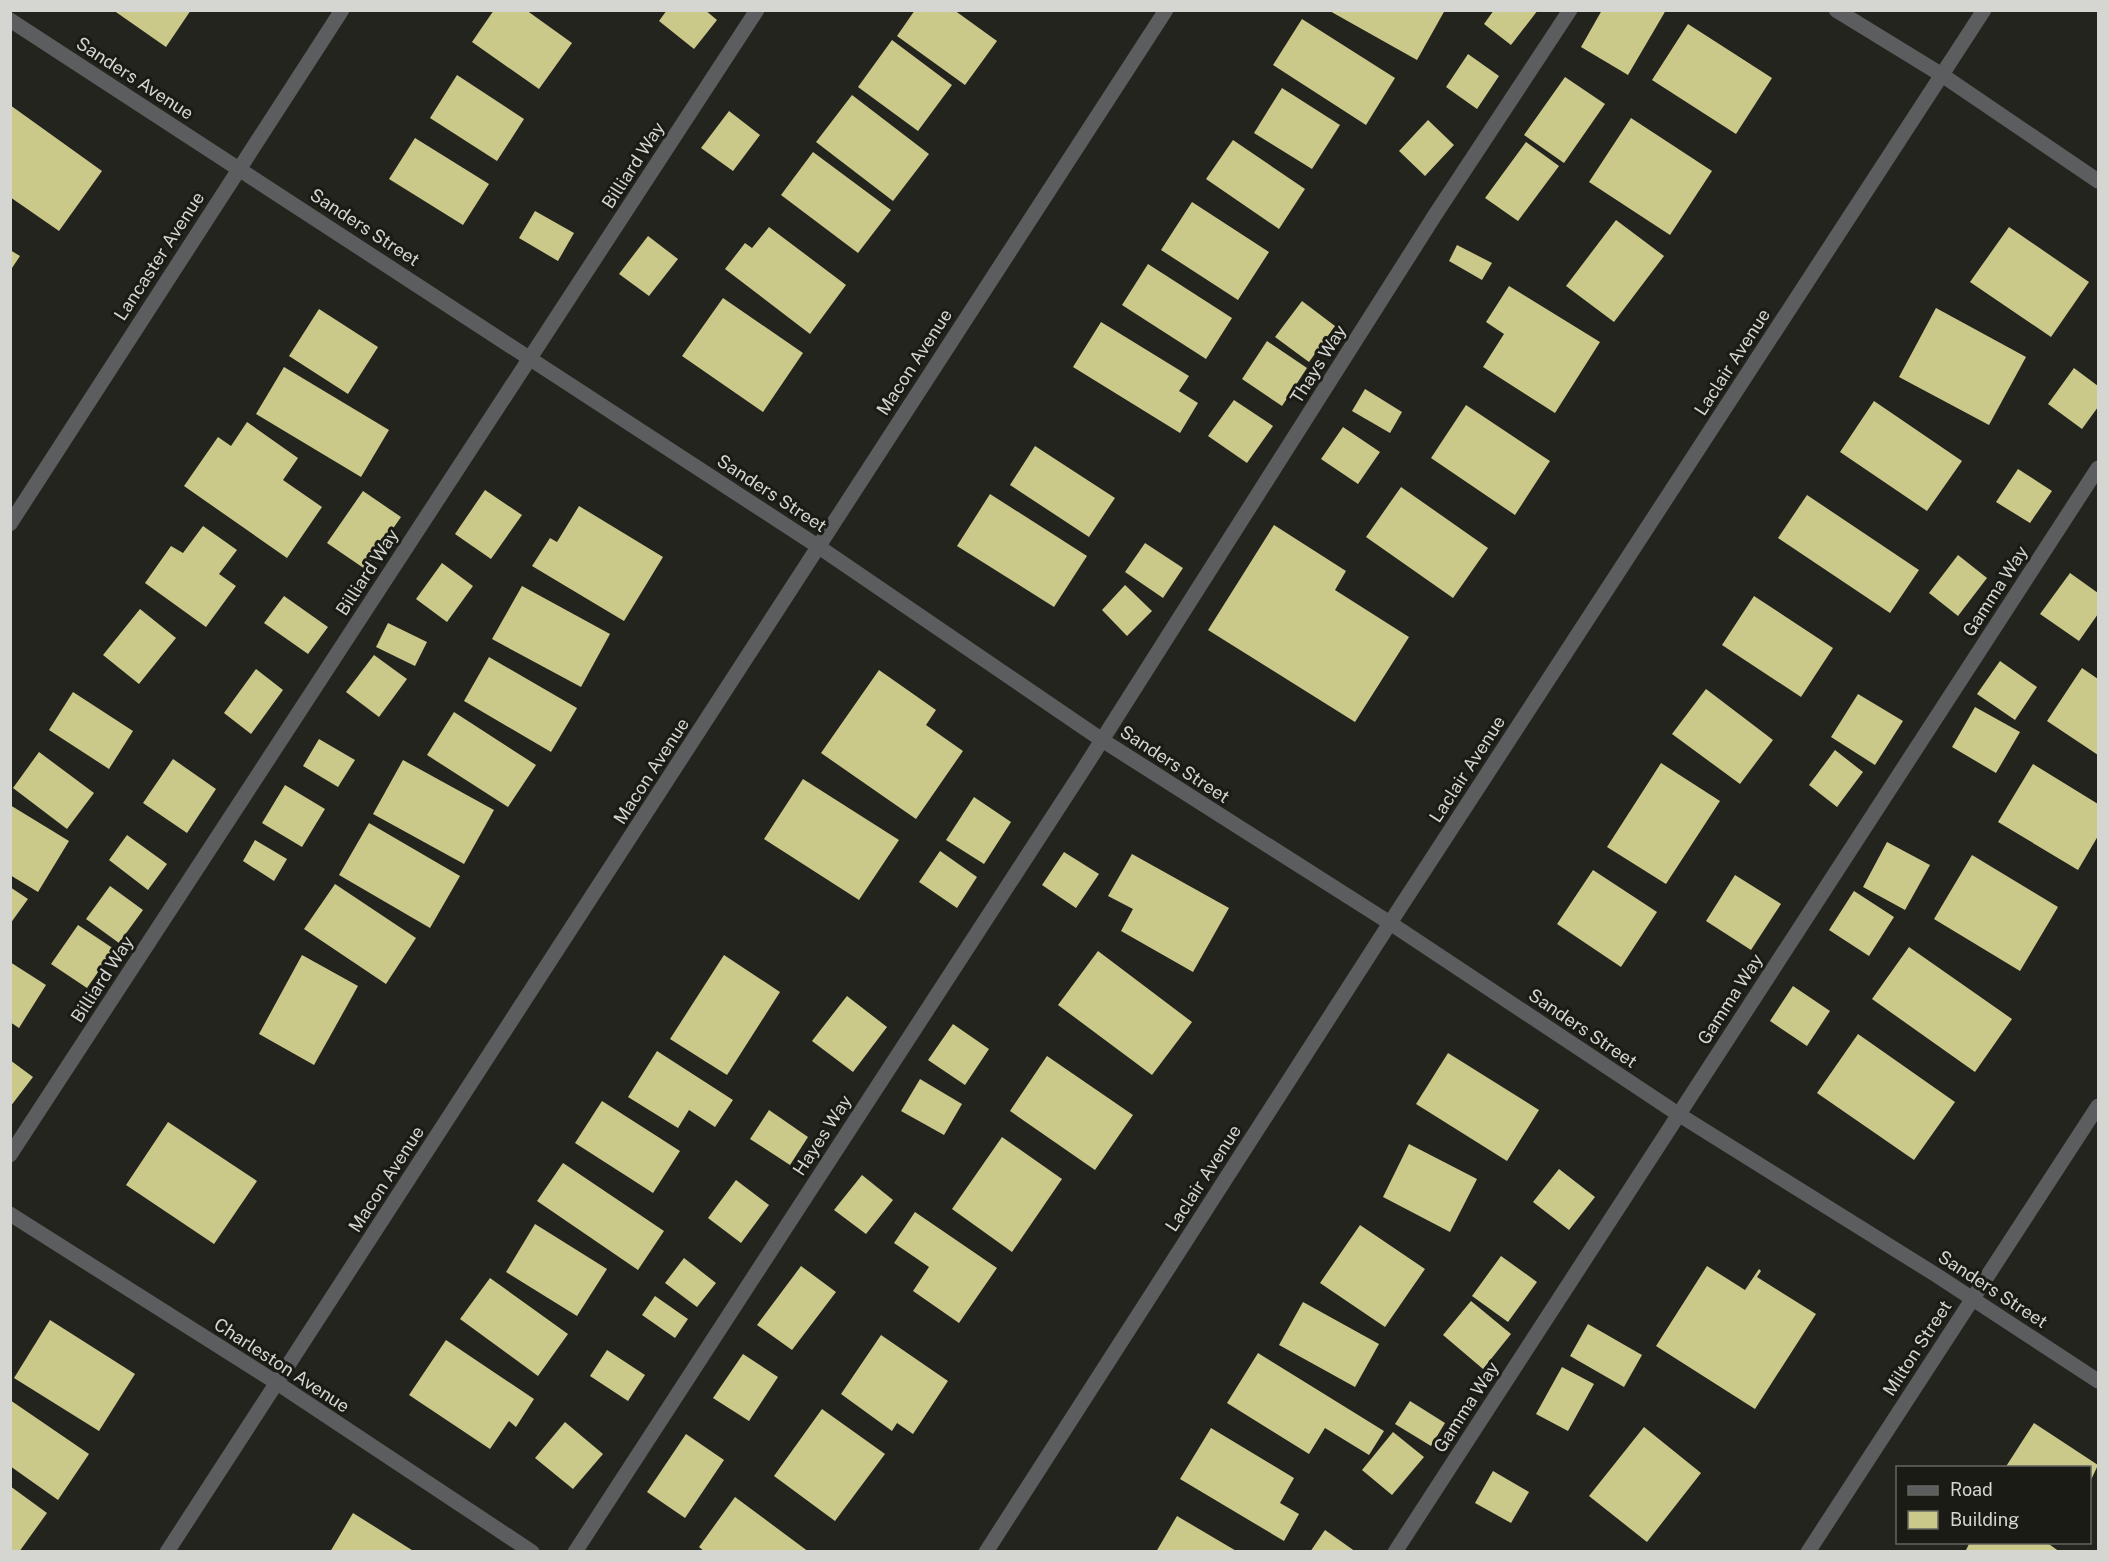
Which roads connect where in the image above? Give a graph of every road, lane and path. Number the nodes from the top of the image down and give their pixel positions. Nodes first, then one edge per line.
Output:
1 (342, 10) edge
2 (757, 10) edge
3 (1166, 10) edge
4 (1570, 10) edge
5 (1836, 10) edge
6 (1984, 10) edge
7 (10, 20) edge
8 (1942, 75) junction
9 (239, 168) junction
10 (2098, 181) edge
11 (530, 358) junction
12 (2098, 468) edge
13 (10, 524) edge
14 (819, 547) junction
15 (1102, 740) junction
16 (1390, 923) junction
17 (2098, 1106) edge
18 (1678, 1114) junction
19 (10, 1155) edge
20 (10, 1214) edge
21 (1974, 1298) junction
22 (2098, 1381) edge
23 (277, 1383) junction
24 (167, 1551) edge
25 (532, 1551) edge
26 (575, 1551) edge
27 (986, 1551) edge
28 (1395, 1551) edge
29 (1808, 1551) edge

1 - 9 street, Lancaster Avenue
2 - 11 street, Billiard Way
3 - 14 street, Macon Avenue
4 - 15 street, Thays Way
5 - 8 street
6 - 8 street, Laclair Avenue
7 - 9 street, Sanders Avenue
8 - 10 street
8 - 16 street, Laclair Avenue
9 - 11 street, Sanders Street
9 - 13 street, Lancaster Avenue
11 - 14 street, Sanders Street
11 - 19 street, Billiard Way
12 - 18 street, Gamma Way
14 - 15 street, Sanders Street
14 - 23 street, Macon Avenue
15 - 16 street, Sanders Street
15 - 26 street, Hayes Way
16 - 18 street, Sanders Street
16 - 27 street, Laclair Avenue
17 - 21 street, Milton Street
18 - 21 street, Sanders Street
18 - 28 street, Gamma Way
20 - 23 street, Charleston Avenue
21 - 22 street, Sanders Street
21 - 29 street, Milton Street
23 - 24 street, Macon Avenue
23 - 25 street, Charleston Avenue

